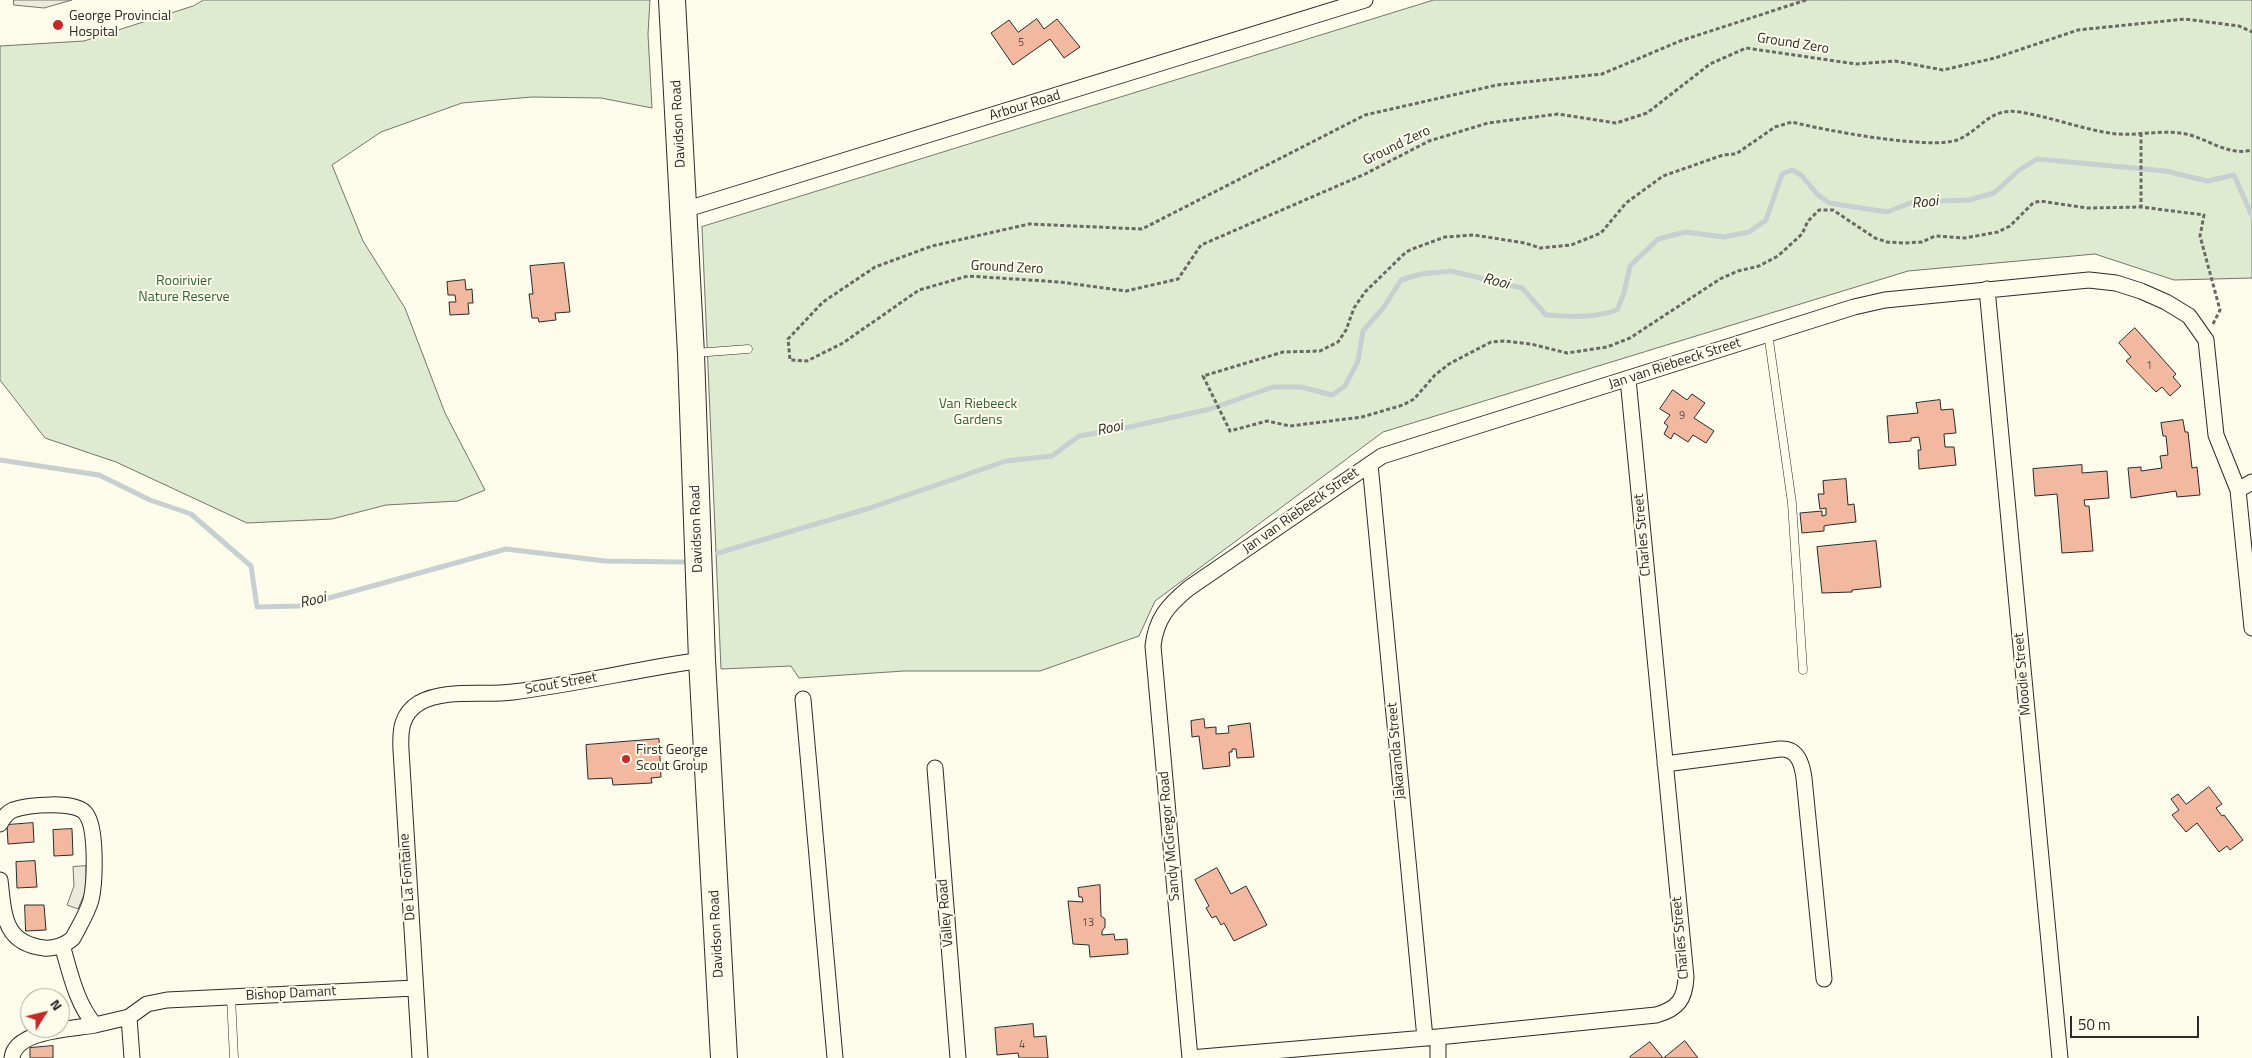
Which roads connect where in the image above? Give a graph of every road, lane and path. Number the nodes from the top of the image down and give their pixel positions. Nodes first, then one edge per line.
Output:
1 (672, 0) edge
2 (1365, 0) edge
3 (1806, 0) edge
4 (2252, 32) edge
5 (2141, 135) junction
6 (2252, 150) edge
7 (2142, 207) junction
8 (684, 210) junction
9 (1987, 289) junction
10 (1768, 333) junction
11 (2206, 340) junction
12 (748, 349) dead end
13 (691, 354) junction
14 (1628, 379) junction
15 (1370, 464) junction
16 (2252, 482) edge
17 (2238, 490) junction
18 (1161, 616) joint
19 (2252, 628) edge
20 (702, 660) junction
21 (1803, 670) dead end
22 (803, 699) dead end
23 (419, 703) joint
24 (1665, 764) junction
25 (935, 768) dead end
26 (0, 824) edge
27 (0, 880) edge
28 (62, 945) junction
29 (1824, 979) dead end
30 (415, 988) junction
31 (231, 997) junction
32 (129, 1017) junction
33 (95, 1025) junction
34 (1431, 1038) junction
35 (12, 1058) edge
36 (132, 1058) edge
37 (234, 1058) edge
38 (420, 1058) edge
39 (724, 1058) edge
40 (835, 1058) edge
41 (958, 1058) edge
42 (1190, 1058) edge
43 (1438, 1058) edge
44 (2060, 1058) edge

1 - 8 highway, Davidson Road
2 - 8 street, Arbour Road
3 - 4 path, Ground Zero
5 - 6 path
5 - 7 path
5 - 7 path
7 - 11 path
8 - 13 highway, Davidson Road
9 - 10 street, Jan van Riebeeck Street
9 - 11 street, Jan van Riebeeck Street
9 - 44 street, Moodie Street
10 - 14 street, Jan van Riebeeck Street
10 - 21 lane
11 - 17 street, Jan van Riebeeck Street
12 - 13 lane
13 - 20 highway, Davidson Road
14 - 15 street, Jan van Riebeeck Street
14 - 24 street, Charles Street
15 - 18 street, Jan van Riebeeck Street
15 - 34 street, Jakaranda Street
16 - 17 street
17 - 19 street, Jan van Riebeeck Street
18 - 42 street, Sandy McGregor Road
20 - 23 street, Scout Street
20 - 39 highway, Davidson Road
22 - 40 street
23 - 30 street, De La Fontaine
24 - 29 street
24 - 34 street, Charles Street
25 - 41 street, Valley Road
26 - 28 street
27 - 28 street
28 - 33 street
30 - 31 street, Bishop Damant
30 - 38 street, De La Fontaine
31 - 32 street, Bishop Damant
31 - 37 lane
32 - 33 street, Bishop Damant
32 - 36 street
33 - 35 street, Bishop Damant
34 - 42 street, Charles Street
34 - 43 street, Jakaranda Street

